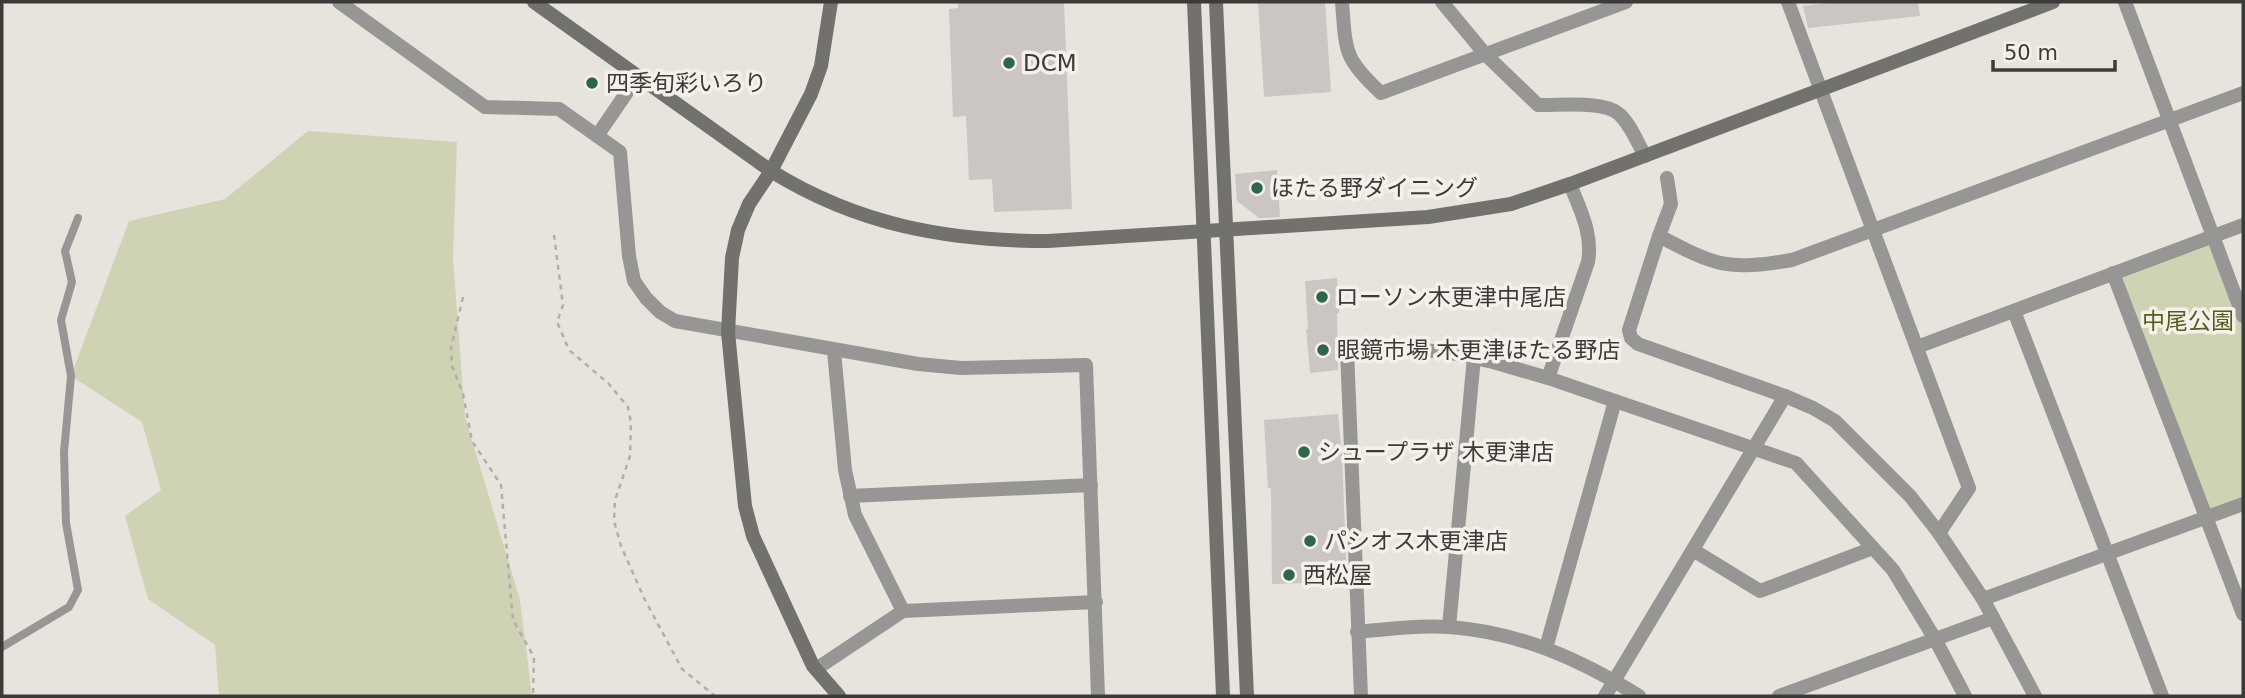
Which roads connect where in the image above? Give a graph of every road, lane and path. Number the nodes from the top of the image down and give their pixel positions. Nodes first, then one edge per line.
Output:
1 (339, 2) edge
2 (534, 2) edge
3 (831, 2) edge
4 (1194, 2) edge
5 (1216, 2) edge
6 (1342, 2) edge
7 (1442, 2) edge
8 (1626, 2) edge
9 (1788, 2) edge
10 (2053, 2) edge
11 (2125, 2) edge
12 (1485, 54) junction
13 (638, 76) junction
14 (1820, 90) junction
15 (2243, 93) edge
16 (2169, 120) junction
17 (597, 136) junction
18 (1645, 156) junction
19 (771, 171) junction
20 (1667, 178) dead end
21 (1570, 184) junction
22 (78, 218) dead end
23 (2243, 225) edge
24 (1872, 229) junction
25 (1226, 230) junction
26 (1203, 231) junction
27 (554, 235) dead end
28 (1659, 236) junction
29 (2213, 236) junction
30 (2113, 273) junction
31 (463, 297) dead end
32 (2014, 311) junction
33 (2243, 316) edge
34 (728, 332) junction
35 (1917, 346) junction
36 (834, 351) junction
37 (1474, 357) junction
38 (1548, 378) junction
39 (1785, 396) junction
40 (1615, 401) junction
41 (1754, 448) junction
42 (1091, 485) junction
43 (850, 496) junction
44 (2243, 504) edge
45 (2206, 518) junction
46 (1939, 533) junction
47 (1873, 548) junction
48 (1693, 550) junction
49 (2108, 555) junction
50 (1983, 599) junction
51 (1096, 603) junction
52 (903, 611) junction
53 (2243, 614) edge
54 (1993, 618) junction
55 (1449, 627) junction
56 (1357, 632) junction
57 (1935, 639) junction
58 (2, 647) edge
59 (1546, 648) junction
60 (816, 669) junction
61 (1615, 681) junction
62 (533, 696) edge
63 (715, 696) edge
64 (839, 696) edge
65 (1098, 696) edge
66 (1223, 696) edge
67 (1247, 696) edge
68 (1361, 696) edge
69 (1605, 696) edge
70 (1639, 696) edge
71 (1779, 696) edge
72 (1965, 696) edge
73 (2035, 696) edge
74 (2162, 696) edge

1 - 17 street
2 - 13 street
3 - 19 street
4 - 26 street
5 - 25 street
6 - 12 street
7 - 12 street
8 - 12 street
9 - 14 street
10 - 14 street
11 - 16 street
12 - 18 street
13 - 17 street
13 - 19 street
14 - 18 street
14 - 24 street
15 - 16 street
16 - 24 street
16 - 29 street
17 - 34 street
18 - 21 street
19 - 26 street
19 - 34 street
20 - 28 street
21 - 25 street
21 - 38 street
22 - 58 lane
23 - 29 street
24 - 28 street
24 - 35 street
25 - 26 street
25 - 67 street
26 - 66 street
27 - 63 path
28 - 39 street
29 - 30 street
29 - 33 street
30 - 32 street
30 - 45 street
31 - 62 path
32 - 35 street
32 - 49 street
34 - 36 street
34 - 60 street
35 - 46 street
36 - 42 street
36 - 43 street
37 - 38 street
37 - 55 street
37 - 56 street
38 - 40 street
39 - 41 street
39 - 46 street
40 - 41 street
40 - 59 street
41 - 47 street
41 - 48 street
42 - 43 street
42 - 51 street
43 - 52 street
44 - 45 street
45 - 49 street
45 - 53 street
46 - 50 street
47 - 48 street
47 - 57 street
48 - 61 street
49 - 50 street
49 - 74 street
50 - 54 street
51 - 52 street
51 - 65 street
52 - 60 street
54 - 57 street
54 - 73 street
55 - 56 street
55 - 59 street
56 - 68 street
57 - 71 street
57 - 72 street
59 - 61 street
60 - 64 street
61 - 69 street
61 - 70 street

